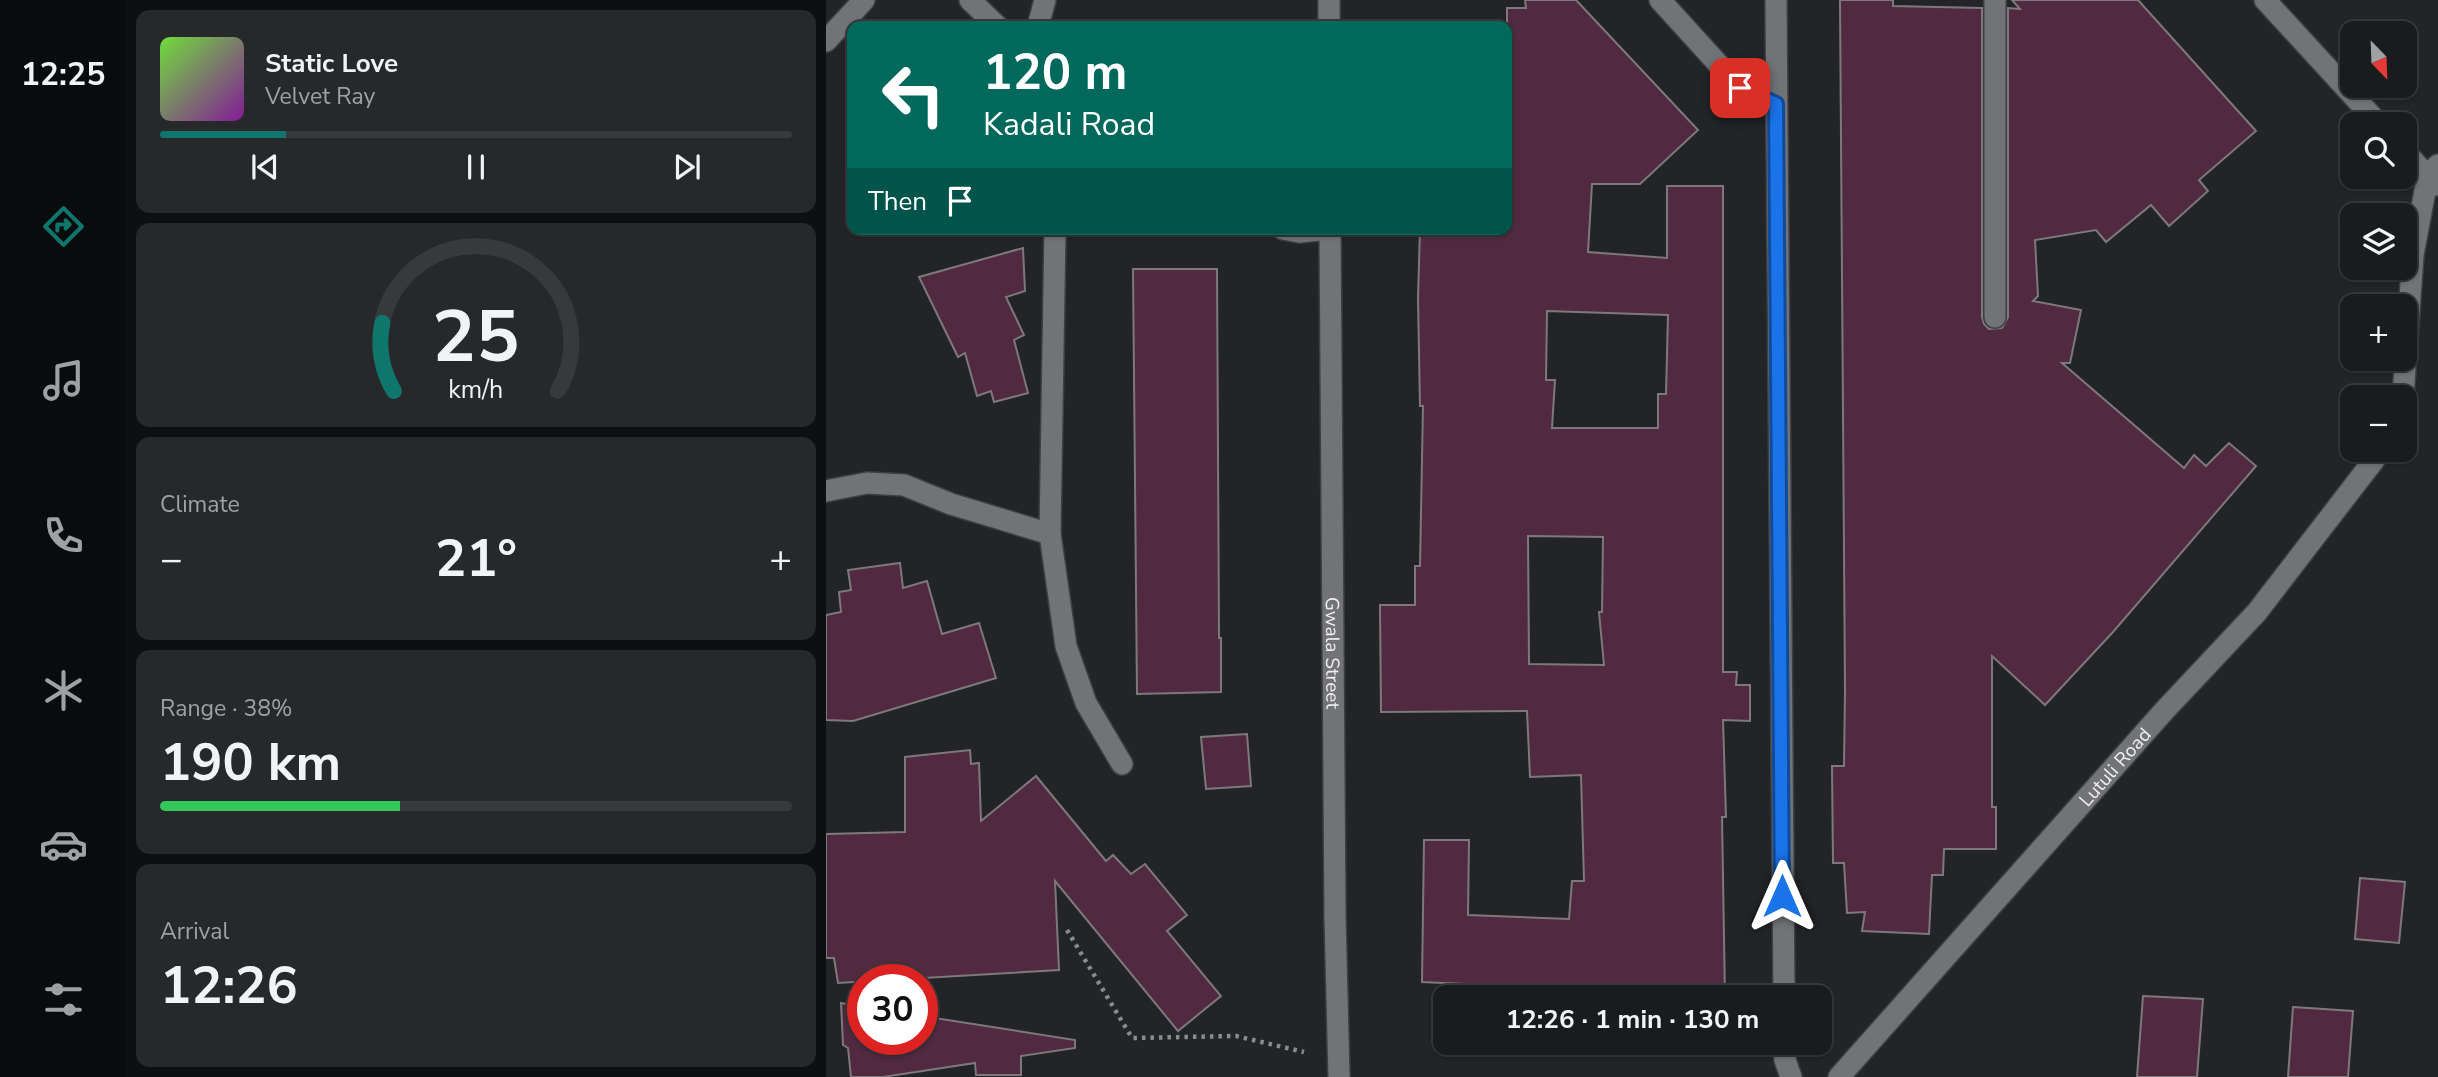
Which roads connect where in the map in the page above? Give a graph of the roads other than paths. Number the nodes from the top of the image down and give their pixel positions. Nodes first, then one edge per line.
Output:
1 (864, 0) edge
2 (970, 0) edge
3 (1045, 0) edge
4 (1329, 0) edge
5 (1660, 0) edge
6 (1776, 0) edge
7 (1995, 0) edge
8 (2265, 0) edge
9 (992, 21) edge
10 (1039, 21) edge
11 (1329, 21) edge
12 (826, 41) edge
13 (1776, 104) junction
14 (2368, 112) edge
15 (2417, 162) edge
16 (2434, 176) edge
17 (1055, 235) edge
18 (1330, 235) edge
19 (1994, 317) dead end
20 (2404, 385) edge
21 (2372, 462) edge
22 (826, 491) edge
23 (1050, 534) junction
24 (1122, 764) dead end
25 (1784, 985) edge
26 (1785, 1055) edge
27 (1339, 1069) edge
28 (1791, 1077) edge
29 (1839, 1077) edge

1 - 12 street
2 - 9 street
3 - 10 street
4 - 11 street
5 - 13 street
6 - 13 street
7 - 19 street
8 - 14 street
13 - 25 street
15 - 16 street
16 - 20 street
17 - 23 street
18 - 27 street, Gwala Street
21 - 29 street, Lutuli Road
22 - 23 street
23 - 24 street
26 - 28 street

